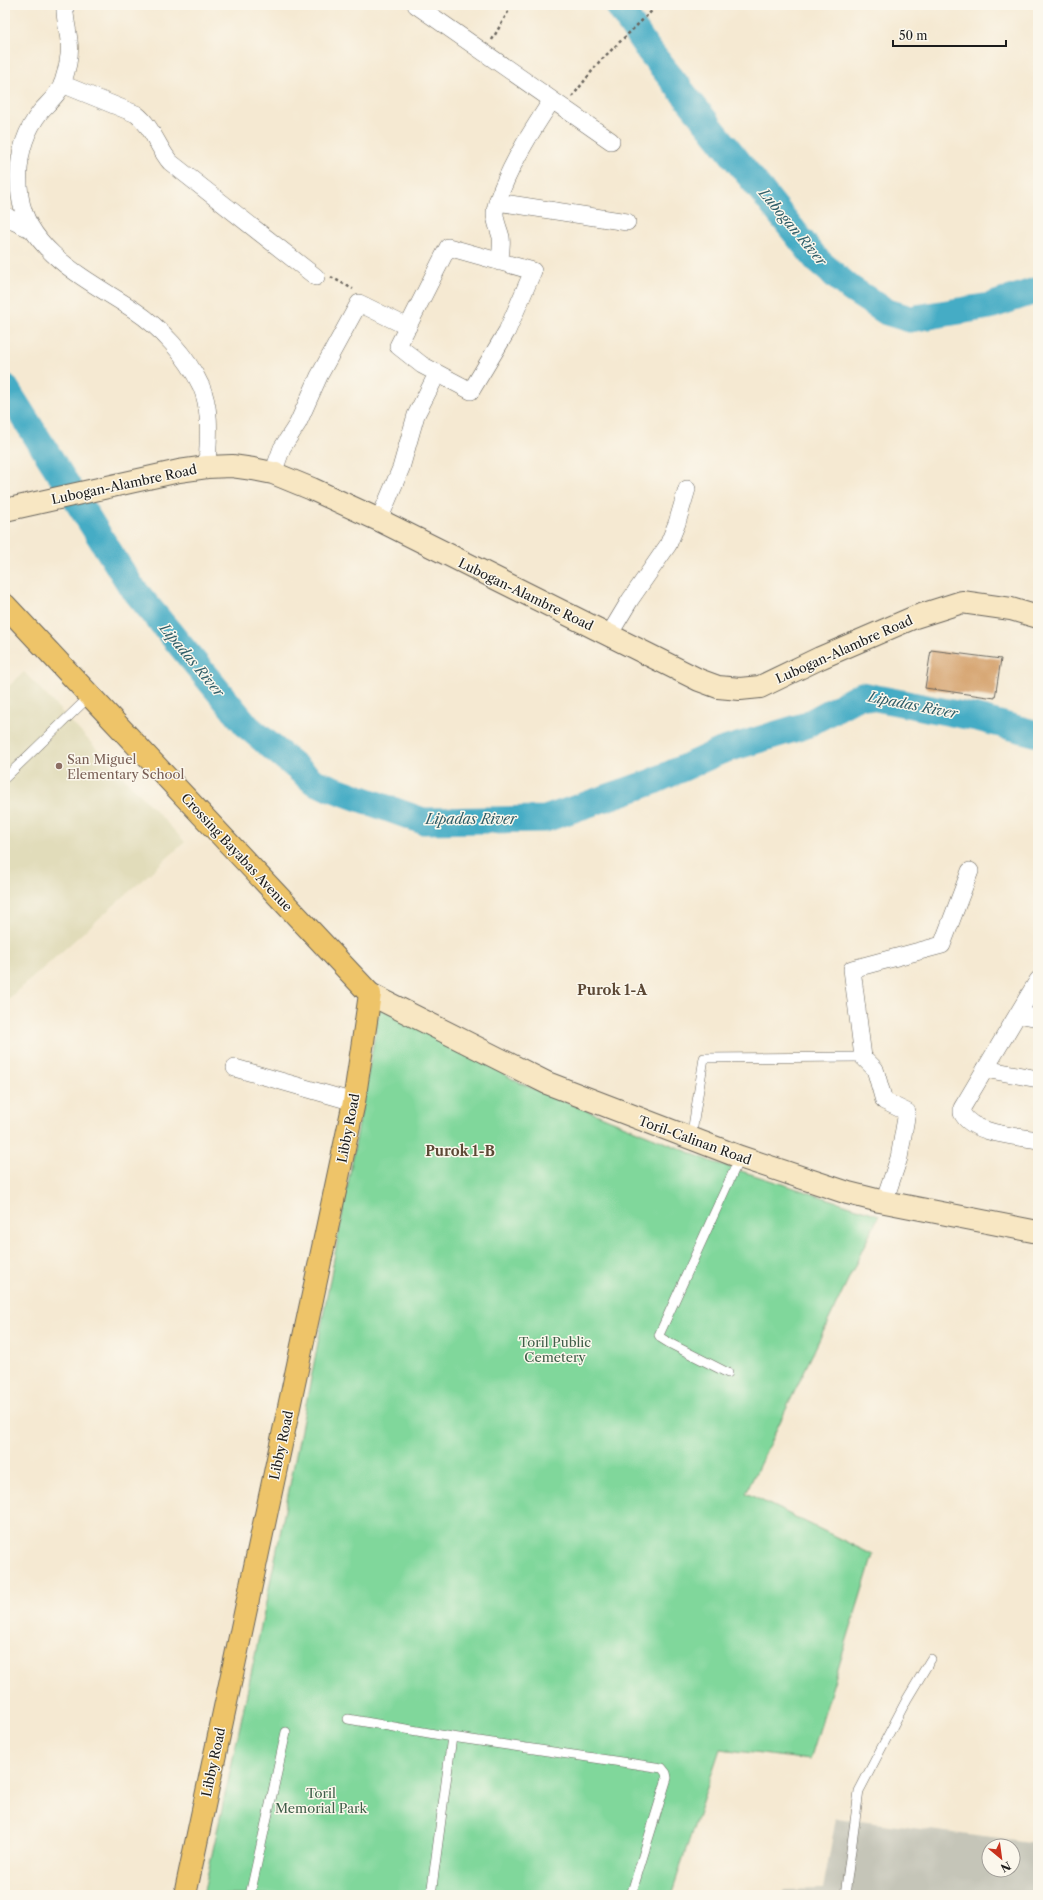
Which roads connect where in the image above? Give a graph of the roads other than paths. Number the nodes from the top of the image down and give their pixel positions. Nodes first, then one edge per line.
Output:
1 (65, 5) edge
2 (416, 5) edge
3 (62, 84) junction
4 (558, 104) junction
5 (611, 141) dead end
6 (497, 202) junction
7 (5, 215) edge
8 (626, 222) dead end
9 (30, 229) junction
10 (499, 262) junction
11 (316, 277) road end
12 (408, 327) junction
13 (437, 374) junction
14 (208, 467) junction
15 (273, 473) junction
16 (687, 489) dead end
17 (10, 508) edge
18 (379, 520) junction
19 (5, 605) edge
20 (1038, 617) edge
21 (609, 635) junction
22 (90, 696) junction
23 (5, 778) edge
24 (970, 871) dead end
25 (1038, 980) edge
26 (370, 994) junction
27 (1018, 1014) junction
28 (1038, 1018) edge
29 (863, 1057) junction
30 (235, 1068) dead end
31 (985, 1069) junction
32 (1038, 1079) edge
33 (354, 1102) junction
34 (691, 1139) junction
35 (1038, 1140) edge
36 (740, 1157) junction
37 (884, 1202) junction
38 (1038, 1232) edge
39 (728, 1373) dead end
40 (931, 1659) dead end
41 (348, 1719) dead end
42 (286, 1732) dead end
43 (452, 1737) junction
44 (185, 1895) edge
45 (250, 1895) edge
46 (430, 1895) edge
47 (631, 1895) edge
48 (845, 1895) edge

1 - 3 street
2 - 4 street
3 - 9 street
3 - 11 street
4 - 5 street
4 - 6 street
6 - 8 street
6 - 10 street
7 - 9 street
9 - 14 street
10 - 12 street
10 - 13 street
12 - 13 street
12 - 15 street
13 - 18 street
14 - 15 street, Lubogan-Alambre Road
14 - 17 street, Lubogan-Alambre Road
15 - 18 street, Lubogan-Alambre Road
16 - 21 street
18 - 21 street, Lubogan-Alambre Road
19 - 22 main road, Crossing Bayabas Avenue
20 - 21 street, Lubogan-Alambre Road
22 - 23 lane
22 - 26 main road, Crossing Bayabas Avenue
24 - 29 street
25 - 27 street
26 - 33 main road, Libby Road
26 - 34 street, Toril-Calinan Road
27 - 28 street
27 - 31 street
29 - 34 lane
29 - 37 street
30 - 33 street
31 - 32 street
31 - 35 street
33 - 44 main road, Libby Road
34 - 36 street, Toril-Calinan Road
36 - 37 street, Toril-Calinan Road
36 - 39 lane
37 - 38 street, Toril-Calinan Road
40 - 48 lane
41 - 43 lane
42 - 45 lane
43 - 46 lane
43 - 47 lane

